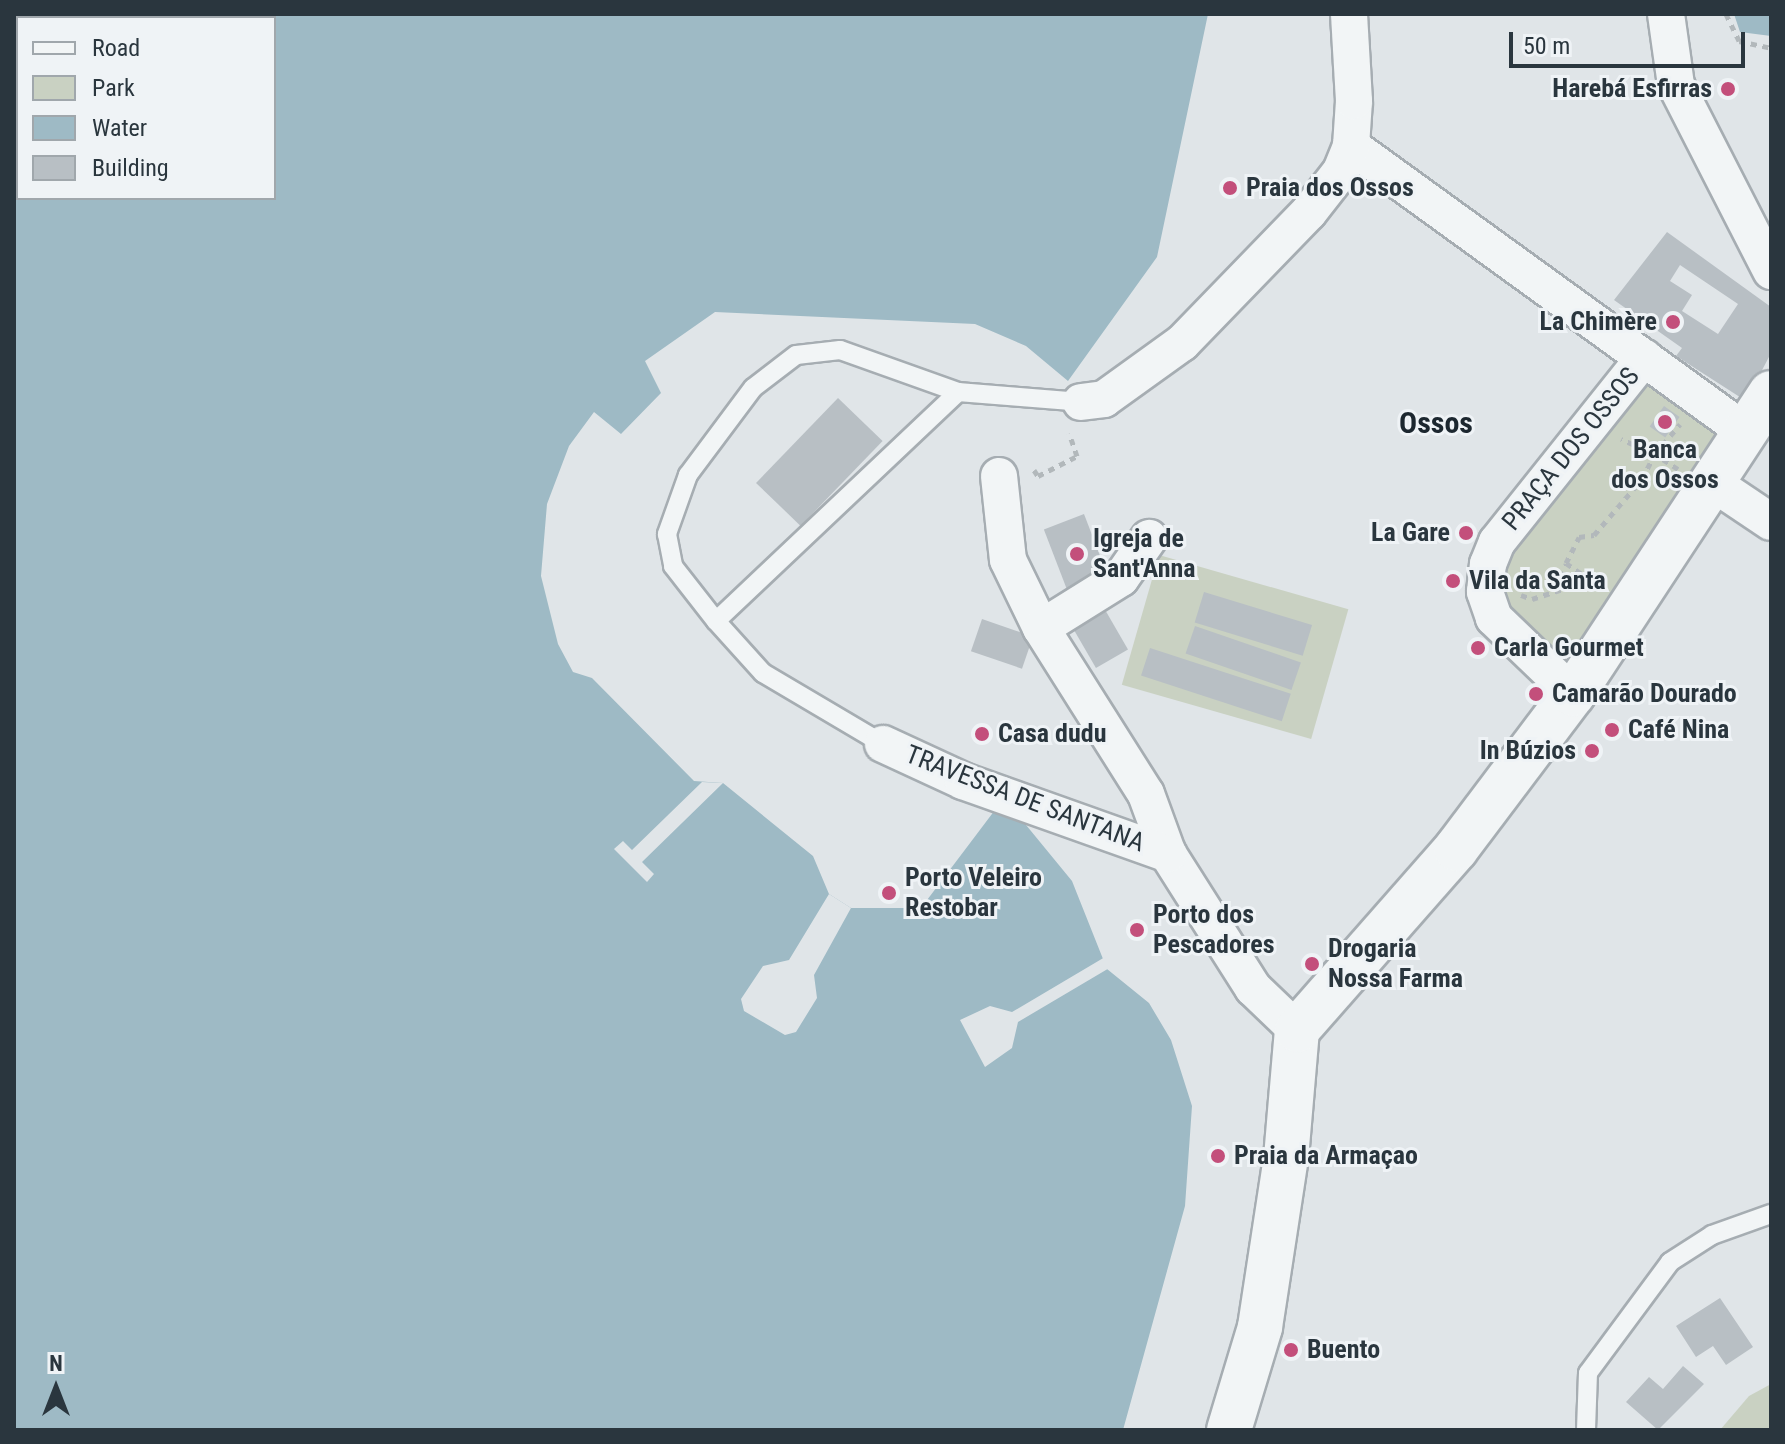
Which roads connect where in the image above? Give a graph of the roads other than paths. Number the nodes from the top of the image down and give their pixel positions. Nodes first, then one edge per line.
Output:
1 (1349, 14) edge
2 (1666, 14) edge
3 (1351, 146) junction
4 (1771, 271) edge
5 (1644, 358) junction
6 (958, 392) junction
7 (1771, 393) edge
8 (1092, 400) joint
9 (1744, 431) junction
10 (999, 476) road end
11 (1710, 481) junction
12 (1771, 522) edge
13 (1149, 538) dead end
14 (716, 621) junction
15 (1041, 628) junction
16 (1573, 694) junction
17 (883, 744) joint
18 (1168, 854) junction
19 (1297, 1030) junction
20 (1771, 1214) edge
21 (1229, 1430) edge
22 (1586, 1430) edge

1 - 3 street
2 - 4 street
3 - 5 street
3 - 8 street
5 - 9 street
5 - 16 street, PRAÇA DOS OSSOS
6 - 8 lane
6 - 14 lane
6 - 14 lane
7 - 9 street
9 - 11 street
10 - 15 street, TRAVESSA DE SANTANA
11 - 12 street
11 - 16 street
13 - 15 street
14 - 17 lane
15 - 18 street, TRAVESSA DE SANTANA
16 - 19 street
17 - 18 street, TRAVESSA DE SANTANA
18 - 19 street, TRAVESSA DE SANTANA
19 - 21 street
20 - 22 lane

